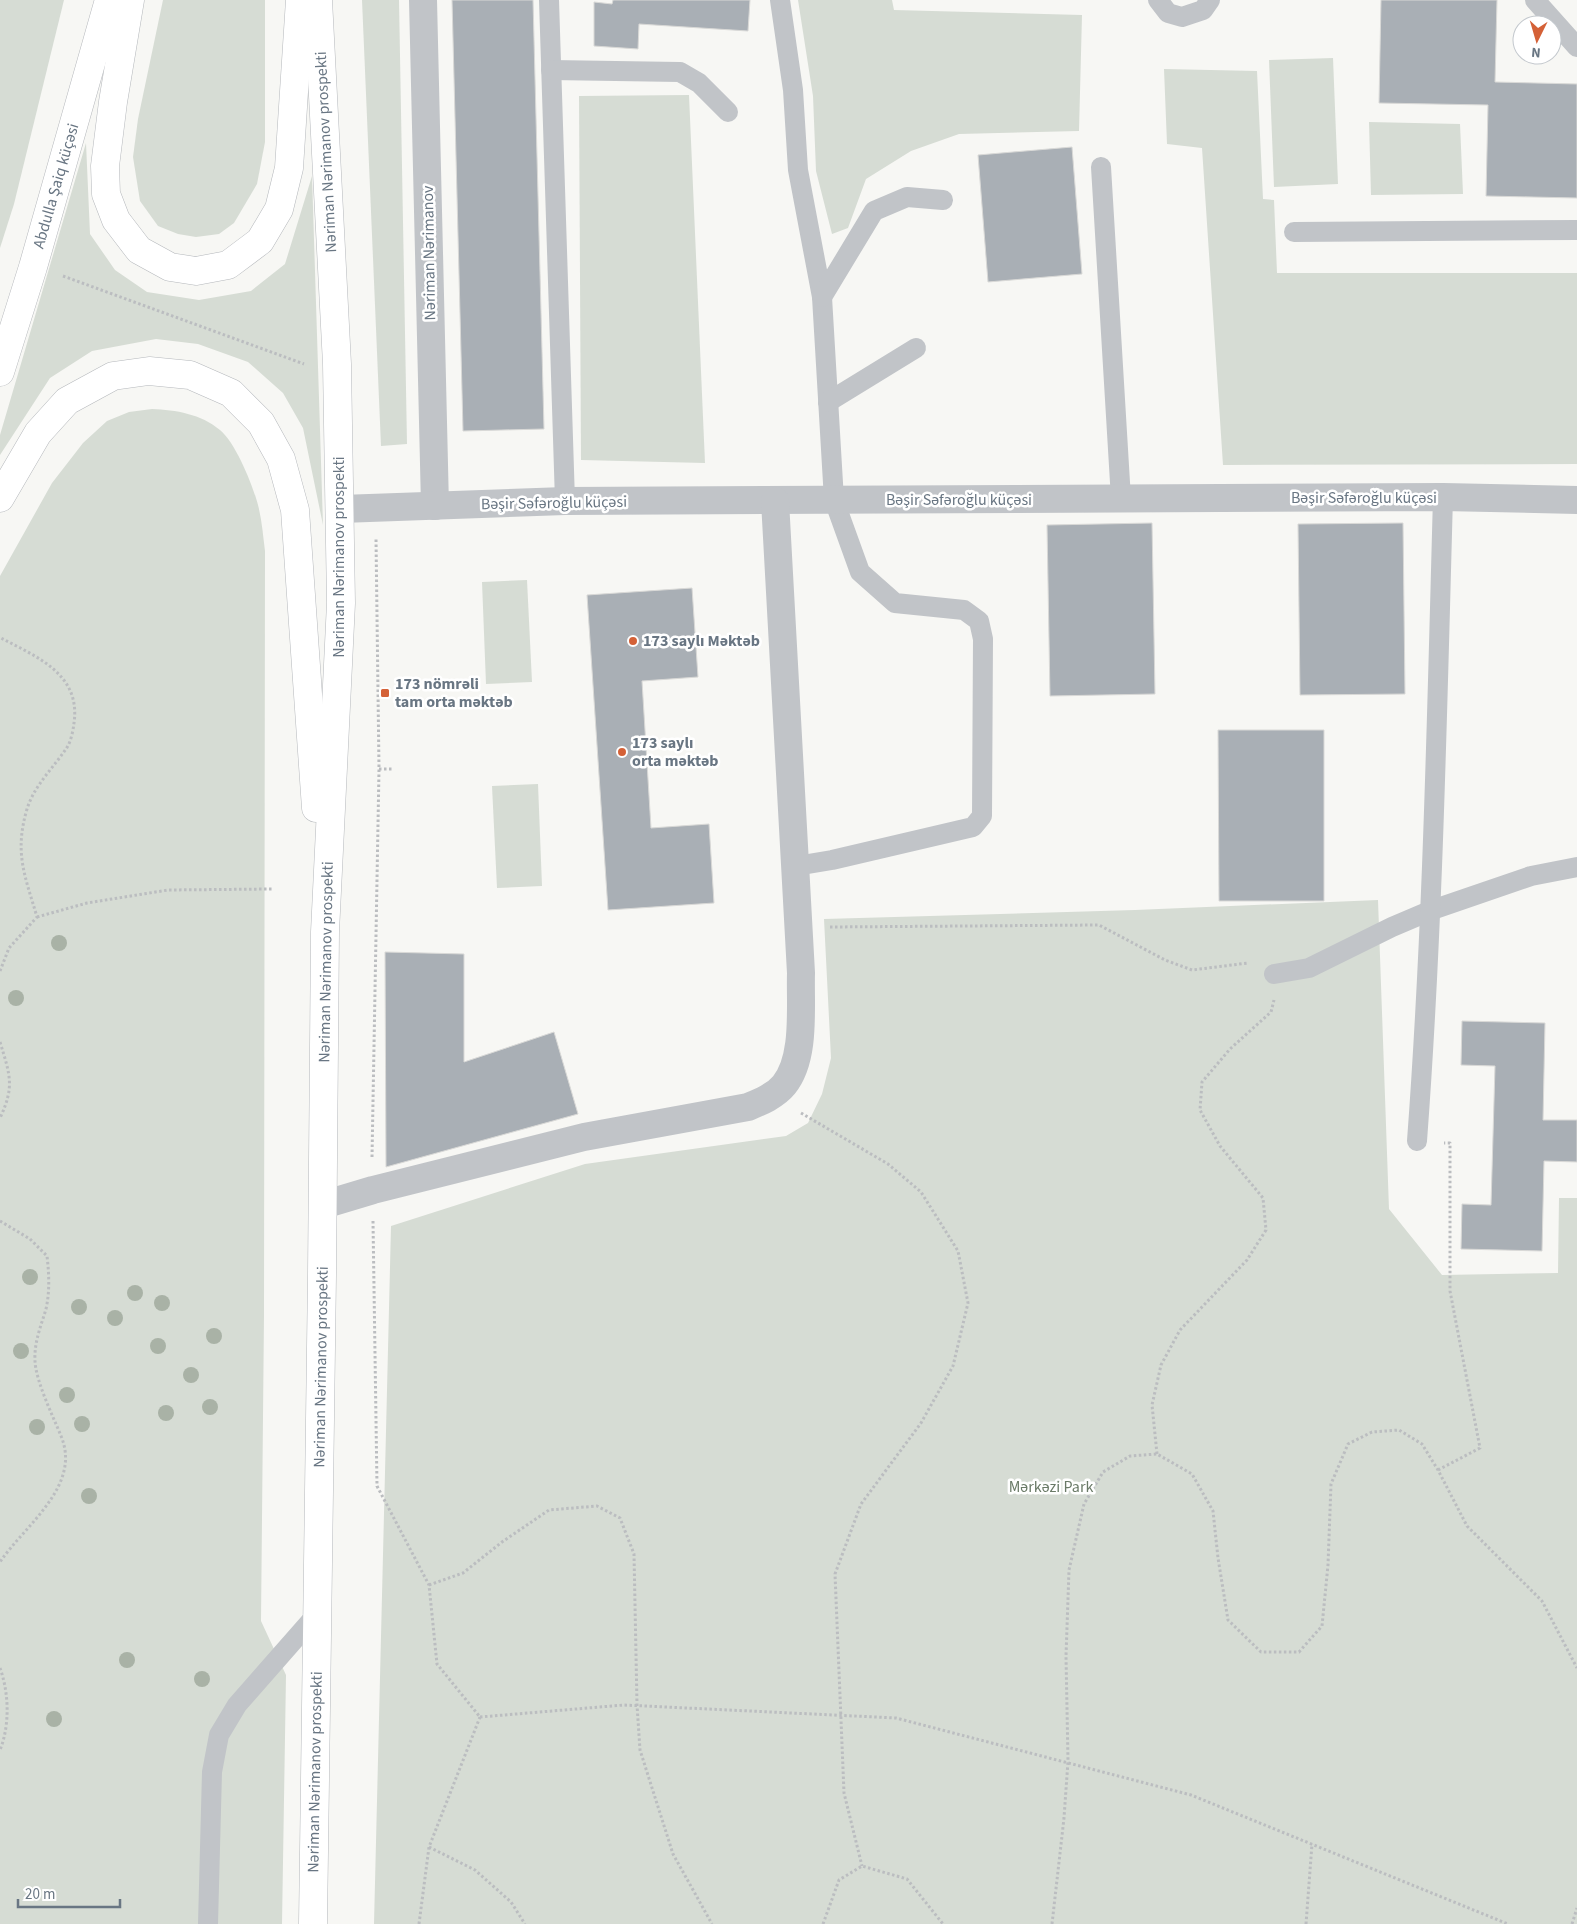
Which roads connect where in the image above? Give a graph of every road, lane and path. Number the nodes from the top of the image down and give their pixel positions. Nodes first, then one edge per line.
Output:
1 (109, 0) edge
2 (130, 0) edge
3 (300, 0) edge
4 (318, 0) edge
5 (423, 0) edge
6 (549, 0) edge
7 (780, 0) edge
8 (1158, 0) edge
9 (1210, 0) edge
10 (1535, 0) edge
11 (1577, 47) edge
12 (550, 70) junction
13 (728, 112) dead end
14 (1101, 167) dead end
15 (944, 200) dead end
16 (1577, 230) edge
17 (1294, 232) dead end
18 (60, 274) dead end
19 (822, 297) junction
20 (916, 348) dead end
21 (304, 364) dead end
22 (0, 372) edge
23 (828, 402) junction
24 (1443, 497) junction
25 (0, 498) edge
26 (1121, 499) junction
27 (834, 500) junction
28 (1577, 500) edge
29 (566, 501) junction
30 (776, 501) junction
31 (435, 506) junction
32 (341, 509) junction
33 (376, 535) dead end
34 (2, 638) dead end
35 (394, 768) dead end
36 (379, 769) junction
37 (796, 866) junction
38 (1577, 867) edge
39 (272, 889) dead end
40 (1432, 910) junction
41 (37, 917) junction
42 (823, 927) dead end
43 (325, 932) junction
44 (0, 971) edge
45 (1274, 974) junction
46 (0, 1042) edge
47 (798, 1111) dead end
48 (0, 1118) edge
49 (1417, 1141) joint
50 (371, 1166) dead end
51 (323, 1205) junction
52 (373, 1216) dead end
53 (0, 1221) edge
54 (1157, 1454) junction
55 (1438, 1470) junction
56 (0, 1562) edge
57 (429, 1585) junction
58 (316, 1615) junction
59 (0, 1668) edge
60 (1577, 1668) edge
61 (637, 1705) junction
62 (841, 1715) junction
63 (480, 1717) junction
64 (0, 1750) edge
65 (1068, 1761) junction
66 (1312, 1844) junction
67 (429, 1847) junction
68 (862, 1866) junction
69 (1577, 1908) edge
70 (208, 1924) edge
71 (313, 1924) edge
72 (419, 1924) edge
73 (525, 1924) edge
74 (712, 1924) edge
75 (823, 1924) edge
76 (943, 1924) edge
77 (1052, 1924) edge
78 (1306, 1924) edge
79 (1508, 1924) edge
80 (1572, 1924) edge

1 - 22 main road, Abdulla Şaiq küçəsi
2 - 3 main road
4 - 32 main road, Nəriman Nərimanov prospekti
5 - 31 street, Nəriman Nərimanov
6 - 12 lane
7 - 19 lane
8 - 9 lane
10 - 11 lane
12 - 13 lane
12 - 29 lane
14 - 26 lane
15 - 19 lane
16 - 17 lane
18 - 21 path
19 - 23 lane
20 - 23 lane
23 - 27 lane
24 - 26 street, Bəşir Səfəroğlu küçəsi
24 - 28 street, Bəşir Səfəroğlu küçəsi
24 - 40 lane
25 - 43 main road
26 - 27 street, Bəşir Səfəroğlu küçəsi
27 - 30 street, Bəşir Səfəroğlu küçəsi
27 - 37 lane
29 - 30 street, Bəşir Səfəroğlu küçəsi
29 - 31 street, Bəşir Səfəroğlu küçəsi
30 - 37 street
31 - 32 street, Bəşir Səfəroğlu küçəsi
32 - 43 main road, Nəriman Nərimanov prospekti
33 - 36 path
34 - 41 path
35 - 36 path
36 - 50 path
37 - 51 street
38 - 40 lane
39 - 41 path
40 - 45 lane
40 - 49 lane
41 - 44 path
42 - 45 path
43 - 51 main road, Nəriman Nərimanov prospekti
45 - 54 path
46 - 48 path
47 - 62 path
49 - 55 path
51 - 58 main road, Nəriman Nərimanov prospekti
52 - 57 path
53 - 56 path
54 - 55 path
54 - 65 path
55 - 60 path
57 - 61 path
57 - 63 path
58 - 70 lane
58 - 71 main road, Nəriman Nərimanov prospekti
59 - 64 path
61 - 62 path
61 - 63 path
61 - 74 path
62 - 65 path
62 - 68 path
63 - 67 path
65 - 66 path
65 - 77 path
66 - 78 path
66 - 79 path
67 - 72 path
67 - 73 path
68 - 75 path
68 - 76 path
69 - 80 path

